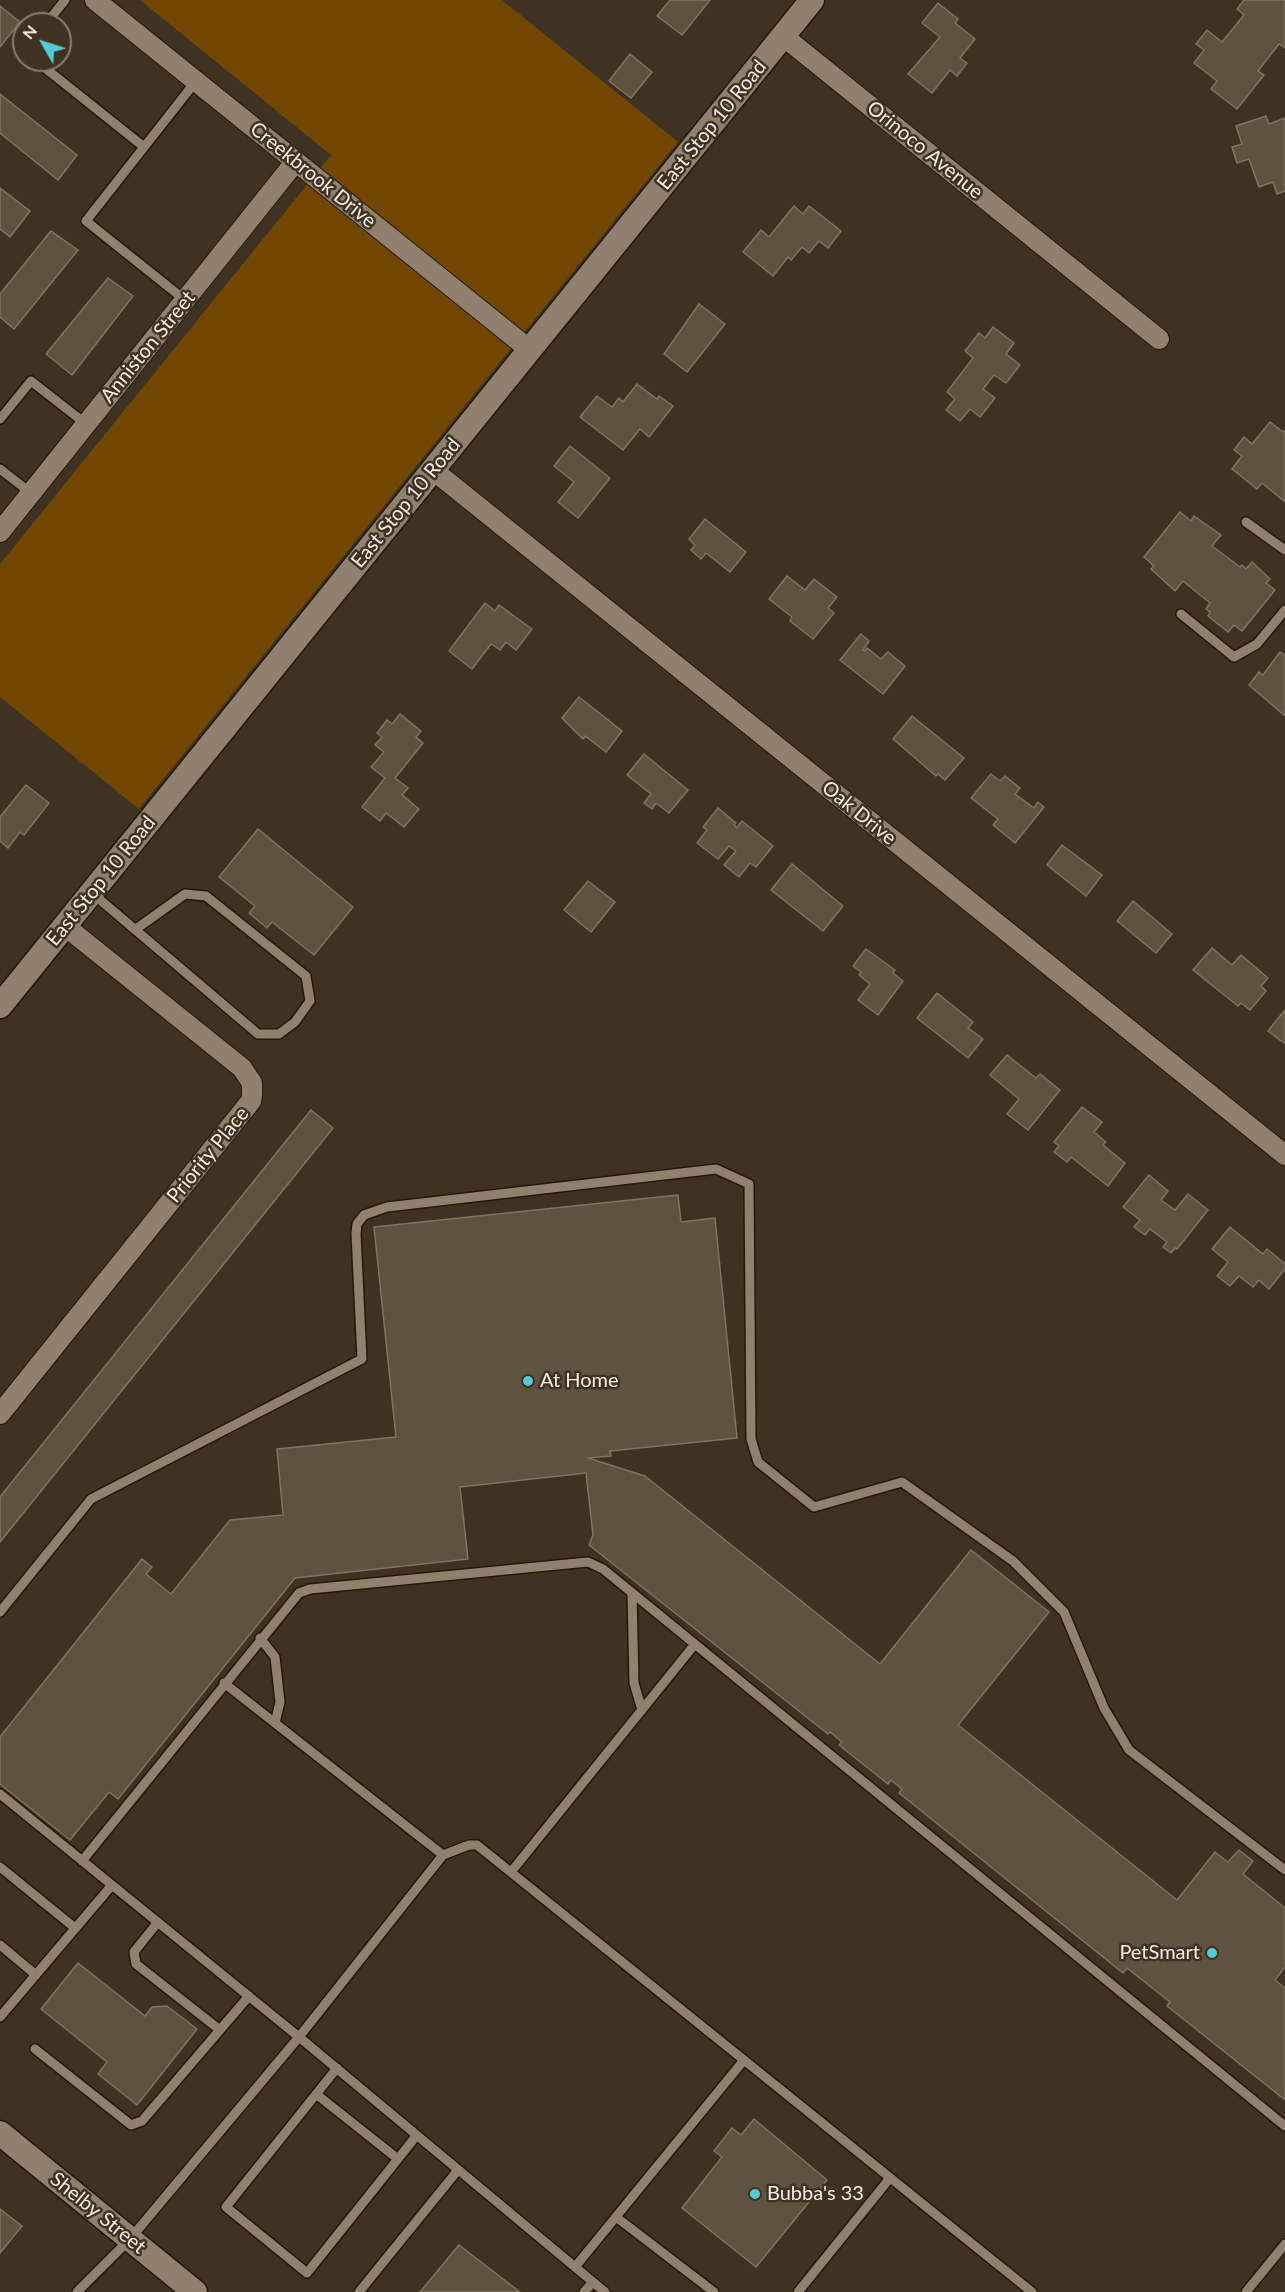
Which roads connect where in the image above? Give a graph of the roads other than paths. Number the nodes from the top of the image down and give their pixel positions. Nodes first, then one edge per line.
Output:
1 (65, 0) edge
2 (95, 0) edge
3 (812, 0) edge
4 (56, 12) edge
5 (783, 36) junction
6 (50, 72) edge
7 (196, 81) junction
8 (144, 147) junction
9 (296, 161) junction
10 (185, 300) junction
11 (1159, 339) dead end
12 (530, 350) junction
13 (0, 419) edge
14 (86, 424) junction
15 (0, 469) edge
16 (433, 470) junction
17 (31, 494) junction
18 (1246, 522) dead end
19 (0, 532) edge
20 (1285, 550) edge
21 (1285, 610) edge
22 (1181, 614) dead end
23 (92, 893) junction
24 (65, 926) junction
25 (136, 929) junction
26 (0, 1006) edge
27 (1285, 1155) edge
28 (0, 1414) edge
29 (632, 1593) junction
30 (0, 1612) edge
31 (260, 1638) junction
32 (695, 1644) junction
33 (224, 1683) junction
34 (642, 1710) junction
35 (275, 1723) junction
36 (0, 1794) edge
37 (443, 1855) junction
38 (82, 1861) junction
39 (0, 1867) edge
40 (1285, 1870) edge
41 (512, 1872) junction
42 (112, 1885) junction
43 (158, 1922) junction
44 (75, 1928) junction
45 (0, 1944) edge
46 (36, 1975) junction
47 (249, 1996) junction
48 (0, 2017) edge
49 (219, 2030) junction
50 (300, 2037) junction
51 (35, 2049) dead end
52 (744, 2060) junction
53 (337, 2068) junction
54 (316, 2094) junction
55 (1285, 2126) edge
56 (0, 2133) edge
57 (417, 2135) junction
58 (398, 2159) junction
59 (458, 2170) junction
60 (890, 2178) junction
61 (616, 2217) junction
62 (130, 2239) junction
63 (1285, 2244) edge
64 (575, 2267) junction
65 (593, 2282) junction
66 (80, 2292) edge
67 (195, 2292) edge
68 (359, 2292) edge
69 (584, 2292) edge
70 (605, 2292) edge
71 (714, 2292) edge
72 (798, 2292) edge
73 (1032, 2292) edge
74 (1246, 2292) edge

1 - 4 lane
2 - 7 street, Creekbrook Drive
3 - 5 street, East Stop 10 Road
5 - 11 street, Orinoco Avenue
5 - 12 street, East Stop 10 Road
6 - 8 lane
7 - 8 lane
7 - 9 street, Creekbrook Drive
8 - 10 lane
9 - 10 street, Anniston Street
9 - 12 street, Creekbrook Drive
10 - 14 street, Anniston Street
12 - 16 street, East Stop 10 Road
13 - 14 lane
14 - 17 street, Anniston Street
15 - 17 lane
16 - 23 street, East Stop 10 Road
16 - 27 street, Oak Drive
17 - 19 street, Anniston Street
18 - 20 lane
21 - 22 lane
23 - 24 street, East Stop 10 Road
23 - 25 lane
24 - 26 street, East Stop 10 Road
24 - 28 street, Priority Place
25 - 25 lane
29 - 31 lane
29 - 32 lane
29 - 34 lane
30 - 40 lane
31 - 33 lane
31 - 35 lane
32 - 34 lane
32 - 55 lane
33 - 35 lane
33 - 38 lane
34 - 41 lane
35 - 37 lane
36 - 38 lane
37 - 41 lane
37 - 50 lane
38 - 42 lane
39 - 44 lane
41 - 52 lane
42 - 43 lane
42 - 44 lane
43 - 47 lane
43 - 49 lane
44 - 46 lane
45 - 46 lane
46 - 48 lane
47 - 49 lane
47 - 50 lane
49 - 51 lane
50 - 53 lane
50 - 62 lane
52 - 60 lane
52 - 61 lane
53 - 54 lane
53 - 57 lane
54 - 58 lane
54 - 58 lane
56 - 62 street, Shelby Street
57 - 58 lane
57 - 59 lane
59 - 64 lane
59 - 68 lane
60 - 72 lane
60 - 73 lane
61 - 64 lane
61 - 71 lane
62 - 66 lane
62 - 67 street, Shelby Street
63 - 74 lane
64 - 65 lane
65 - 69 lane
65 - 70 lane

